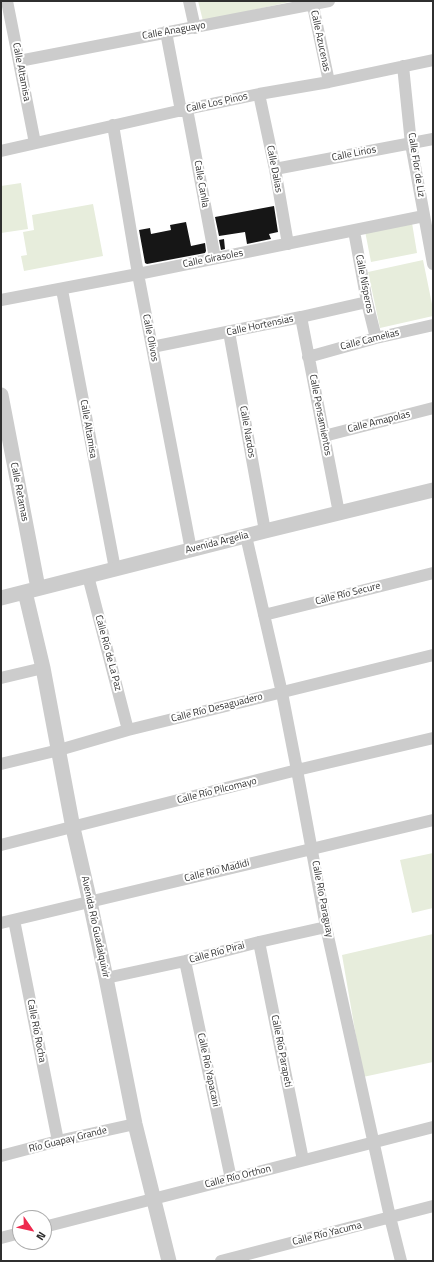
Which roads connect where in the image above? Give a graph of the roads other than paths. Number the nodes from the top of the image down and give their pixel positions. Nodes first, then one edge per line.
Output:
1 (7, 1) edge
2 (189, 1) edge
3 (329, 1) edge
4 (312, 3) edge
5 (195, 28) junction
6 (166, 32) junction
7 (433, 60) edge
8 (19, 61) junction
9 (403, 66) junction
10 (329, 82) junction
11 (259, 94) junction
12 (184, 110) junction
13 (113, 125) junction
14 (433, 139) edge
15 (35, 143) junction
16 (411, 144) junction
17 (1, 151) edge
18 (275, 169) junction
19 (424, 216) junction
20 (354, 231) junction
21 (288, 244) junction
22 (215, 258) junction
23 (433, 264) edge
24 (138, 274) junction
25 (61, 289) junction
26 (1, 300) edge
27 (367, 302) junction
28 (301, 317) junction
29 (433, 325) edge
30 (229, 332) junction
31 (376, 338) junction
32 (152, 347) junction
33 (308, 357) junction
34 (1, 395) edge
35 (433, 408) edge
36 (324, 436) junction
37 (433, 490) edge
38 (339, 513) junction
39 (265, 531) junction
40 (246, 536) junction
41 (190, 550) junction
42 (115, 569) junction
43 (433, 573) edge
44 (88, 576) junction
45 (32, 590) junction
46 (1, 598) edge
47 (264, 615) junction
48 (433, 655) edge
49 (43, 668) junction
50 (1, 678) edge
51 (282, 693) junction
52 (128, 730) junction
53 (433, 738) edge
54 (59, 750) junction
55 (1, 764) edge
56 (297, 770) junction
57 (433, 820) edge
58 (73, 828) junction
59 (1, 845) edge
60 (312, 848) junction
61 (90, 902) junction
62 (14, 920) junction
63 (1, 923) edge
64 (326, 927) junction
65 (259, 942) junction
66 (185, 962) junction
67 (106, 978) junction
68 (135, 1124) junction
69 (433, 1127) edge
70 (58, 1141) junction
71 (373, 1142) junction
72 (1, 1156) edge
73 (303, 1160) junction
74 (231, 1179) junction
75 (154, 1199) junction
76 (433, 1206) edge
77 (390, 1218) junction
78 (52, 1225) edge
79 (12, 1235) edge
80 (1, 1238) edge
81 (169, 1261) edge
82 (221, 1261) edge
83 (401, 1261) edge

1 - 8 street, Calle Altamisa
2 - 5 street
3 - 4 street, Calle Anaguayo
4 - 5 street, Calle Anaguayo
4 - 10 street, Calle Azucenas
5 - 6 street, Calle Anaguayo
6 - 8 street, Calle Anaguayo
6 - 12 street, Calle Canlla
7 - 9 street, Calle Los Pinos
8 - 15 street, Calle Altamisa
9 - 10 street, Calle Los Pinos
9 - 16 street, Calle Flor de Liz
10 - 11 street, Calle Los Pinos
11 - 12 street, Calle Los Pinos
11 - 18 street, Calle Dalias
12 - 13 street, Calle Los Pinos
12 - 22 street, Calle Canlla
13 - 15 street, Calle Los Pinos
13 - 24 street, Calle Olivos
14 - 16 street, Calle Lirios
15 - 17 street, Calle Los Pinos
16 - 18 street, Calle Lirios
16 - 19 street, Calle Flor de Liz
18 - 21 street, Calle Dalias
19 - 20 street, Calle Girasoles
19 - 23 street, Calle Flor de Liz
20 - 21 street, Calle Girasoles
20 - 27 street, Calle Nísperos
21 - 22 street, Calle Girasoles
22 - 24 street, Calle Girasoles
24 - 25 street, Calle Girasoles
24 - 32 street, Calle Olivos
25 - 26 street, Calle Girasoles
25 - 42 street, Calle Altamisa
27 - 28 street, Calle Hortensias
27 - 31 street, Calle Nísperos
28 - 30 street, Calle Hortensias
28 - 33 street, Calle Pensamientos
29 - 31 street, Calle Camelias
30 - 32 street, Calle Hortensias
30 - 39 street, Calle Nardos
31 - 33 street, Calle Camelias
32 - 41 street, Calle Olivos
33 - 36 street, Calle Pensamientos
34 - 45 street, Calle Retamas
35 - 36 street, Calle Amapolas
36 - 38 street, Calle Pensamientos
37 - 38 street, Avenida Argelia
38 - 39 street, Avenida Argelia
39 - 40 street, Avenida Argelia
40 - 41 street, Avenida Argelia
40 - 47 street, Calle Río Paraguay
41 - 42 street, Avenida Argelia
42 - 44 street, Avenida Argelia
43 - 47 street, Calle Río Secure
44 - 45 street, Avenida Argelia
44 - 52 street, Calle Río de La Paz
45 - 46 street, Avenida Argelia
45 - 49 street, Avenida Río Guadalquivir
47 - 51 street, Calle Río Paraguay
48 - 51 street, Calle Río Desaguadero
49 - 50 street
49 - 54 street, Avenida Río Guadalquivir
51 - 52 street, Calle Río Desaguadero
51 - 56 street, Calle Río Paraguay
52 - 54 street, Calle Río Desaguadero
53 - 56 street, Calle Río Pilcomayo
54 - 55 street, Calle Río Desaguadero
54 - 58 street, Avenida Río Guadalquivir
56 - 58 street, Calle Río Pilcomayo
56 - 60 street, Calle Río Paraguay
57 - 60 street, Calle Río Madidi
58 - 59 street, Calle Río Pilcomayo
58 - 61 street, Avenida Río Guadalquivir
60 - 61 street, Calle Río Madidi
60 - 64 street, Calle Río Paraguay
61 - 62 street, Calle Río Madidi
61 - 67 street, Avenida Río Guadalquivir
62 - 63 street, Calle Río Madidi
62 - 70 street, Calle Río Rocha
64 - 65 street, Calle Río Pirai
64 - 71 street, Calle Río Paraguay
65 - 66 street, Calle Río Pirai
65 - 73 street, Calle Río Parapeti
66 - 67 street, Calle Río Pirai
66 - 74 street, Calle Río Yapacani
67 - 68 street, Avenida Río Guadalquivir
68 - 70 street, Río Guapay Grande
68 - 75 street, Avenida Río Guadalquivir
69 - 71 street, Calle Río Orthon
70 - 72 street, Río Guapay Grande
71 - 73 street, Calle Río Orthon
71 - 77 street, Calle Río Paraguay
73 - 74 street, Calle Río Orthon
74 - 75 street, Calle Río Orthon
75 - 78 street, Calle Río Orthon
75 - 81 street, Avenida Río Guadalquivir
76 - 77 street, Calle Río Yacuma
77 - 82 street, Calle Río Yacuma
77 - 83 street, Calle Río Paraguay
79 - 80 street

